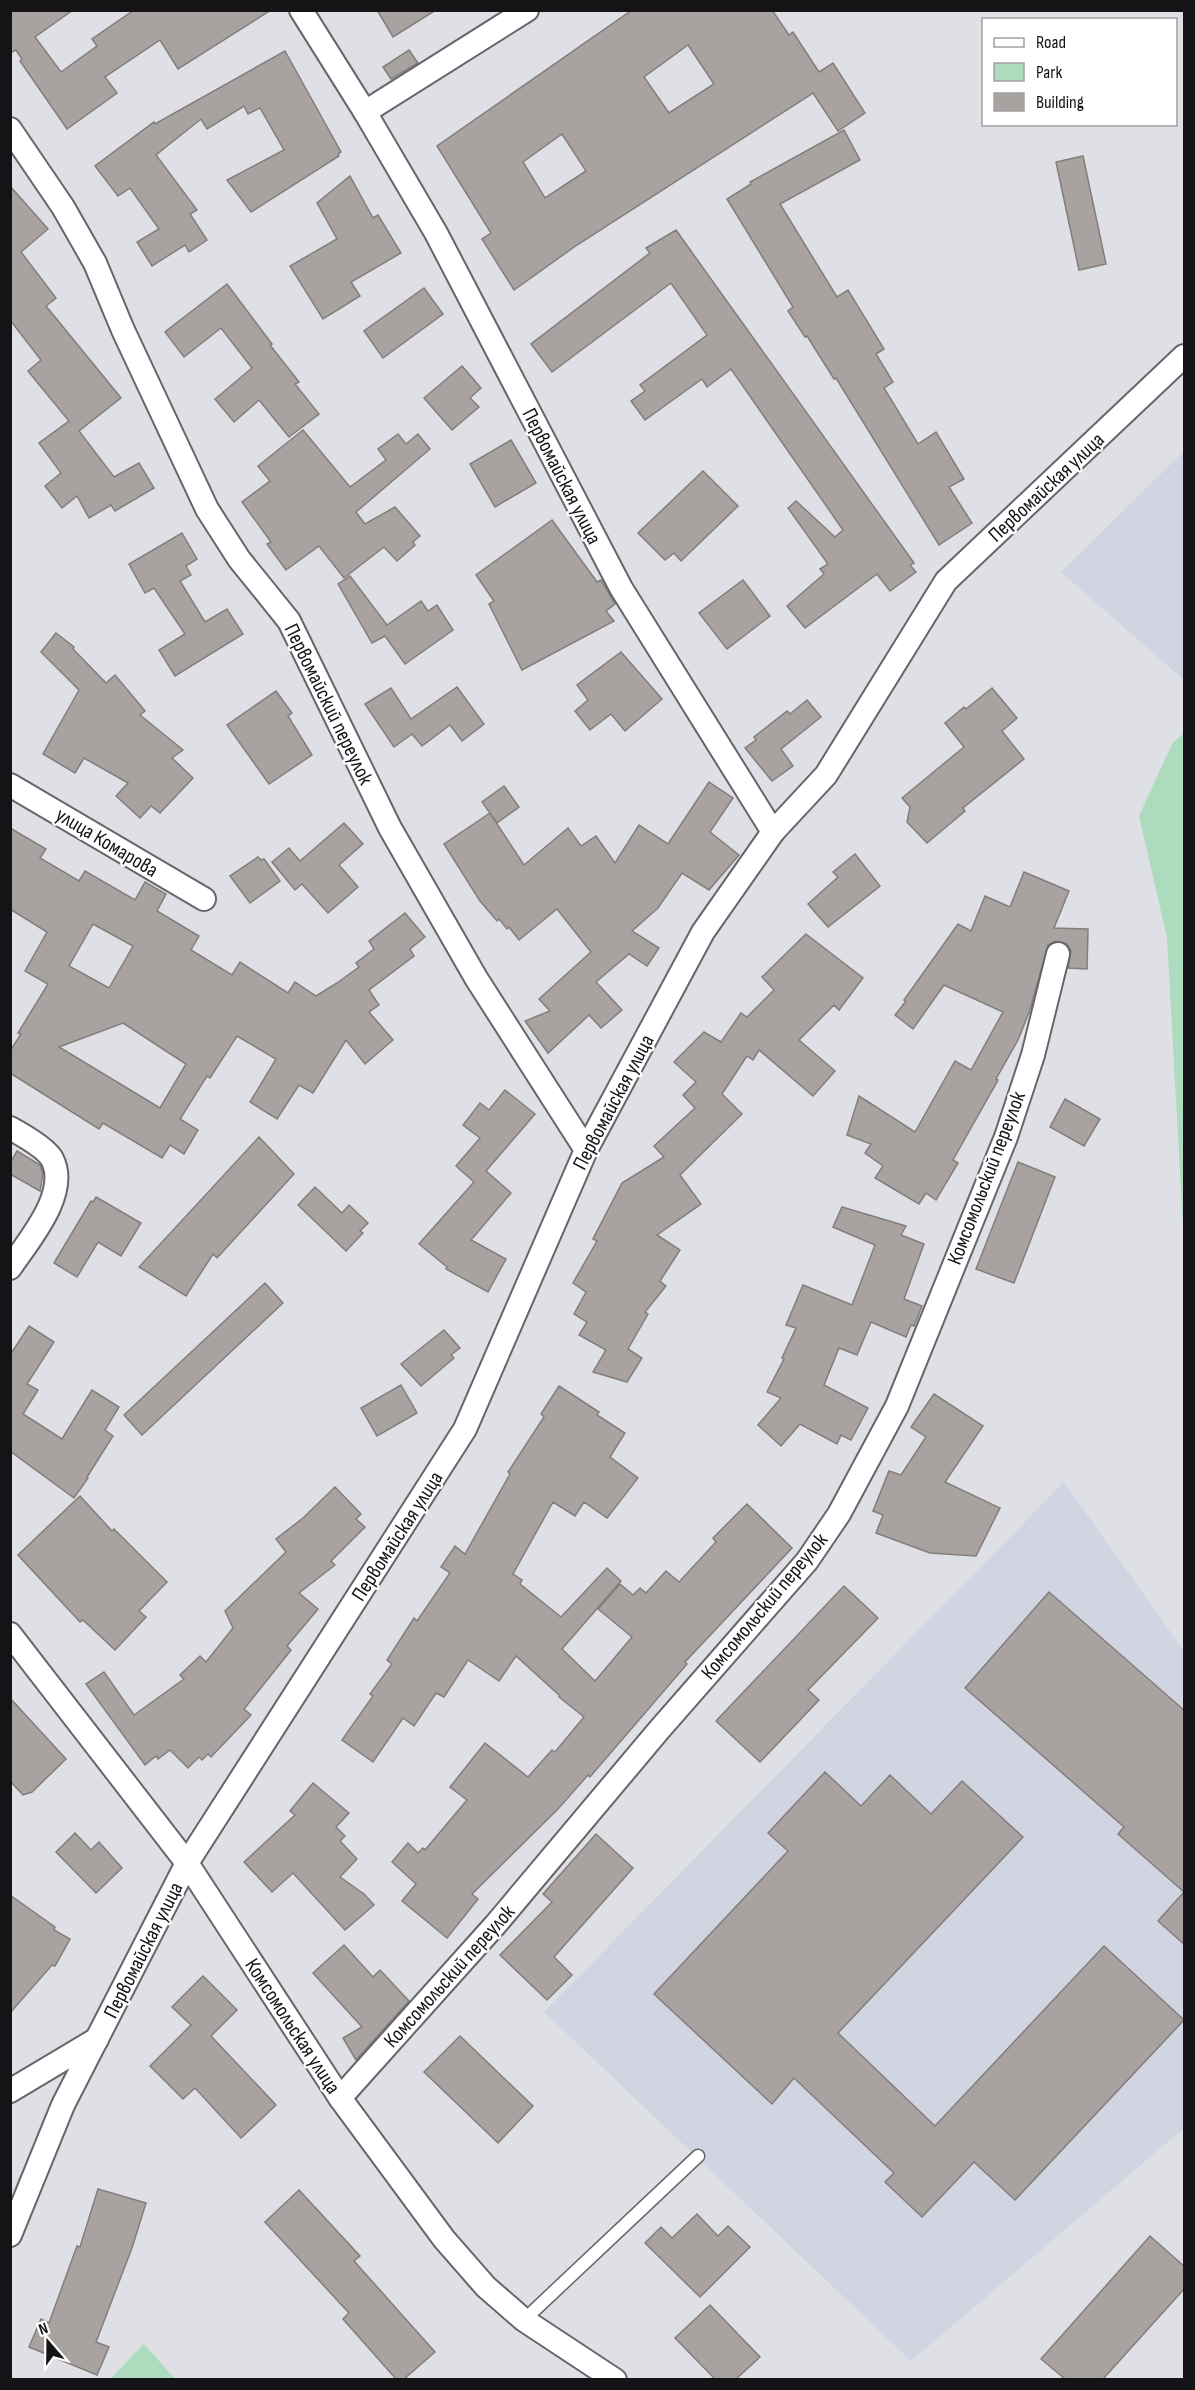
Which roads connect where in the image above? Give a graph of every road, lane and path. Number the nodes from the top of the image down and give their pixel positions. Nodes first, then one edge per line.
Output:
1 (301, 10) edge
2 (527, 10) edge
3 (365, 112) junction
4 (10, 129) edge
5 (1185, 357) edge
6 (10, 785) edge
7 (773, 832) junction
8 (204, 899) dead end
9 (1058, 954) dead end
10 (10, 1128) edge
11 (586, 1150) junction
12 (10, 1268) edge
13 (10, 1634) edge
14 (187, 1863) junction
15 (98, 2038) junction
16 (10, 2091) edge
17 (340, 2098) junction
18 (698, 2156) dead end
19 (10, 2235) edge
20 (524, 2320) junction
21 (615, 2379) edge

1 - 3 street, Первомайская улица
2 - 3 street
3 - 7 street, Первомайская улица
4 - 11 street, Первомайский переулок
5 - 7 street, Первомайская улица
6 - 8 street, улица Комарова
7 - 11 street, Первомайская улица
9 - 17 street, Комсомольский переулок
10 - 12 street
11 - 14 street, Первомайская улица
13 - 14 street, Комсомольская улица
14 - 15 street, Первомайская улица
14 - 17 street, Комсомольская улица
15 - 16 street
15 - 19 street, Первомайская улица
17 - 20 street, Комсомольская улица
18 - 20 lane
20 - 21 street, Комсомольская улица

